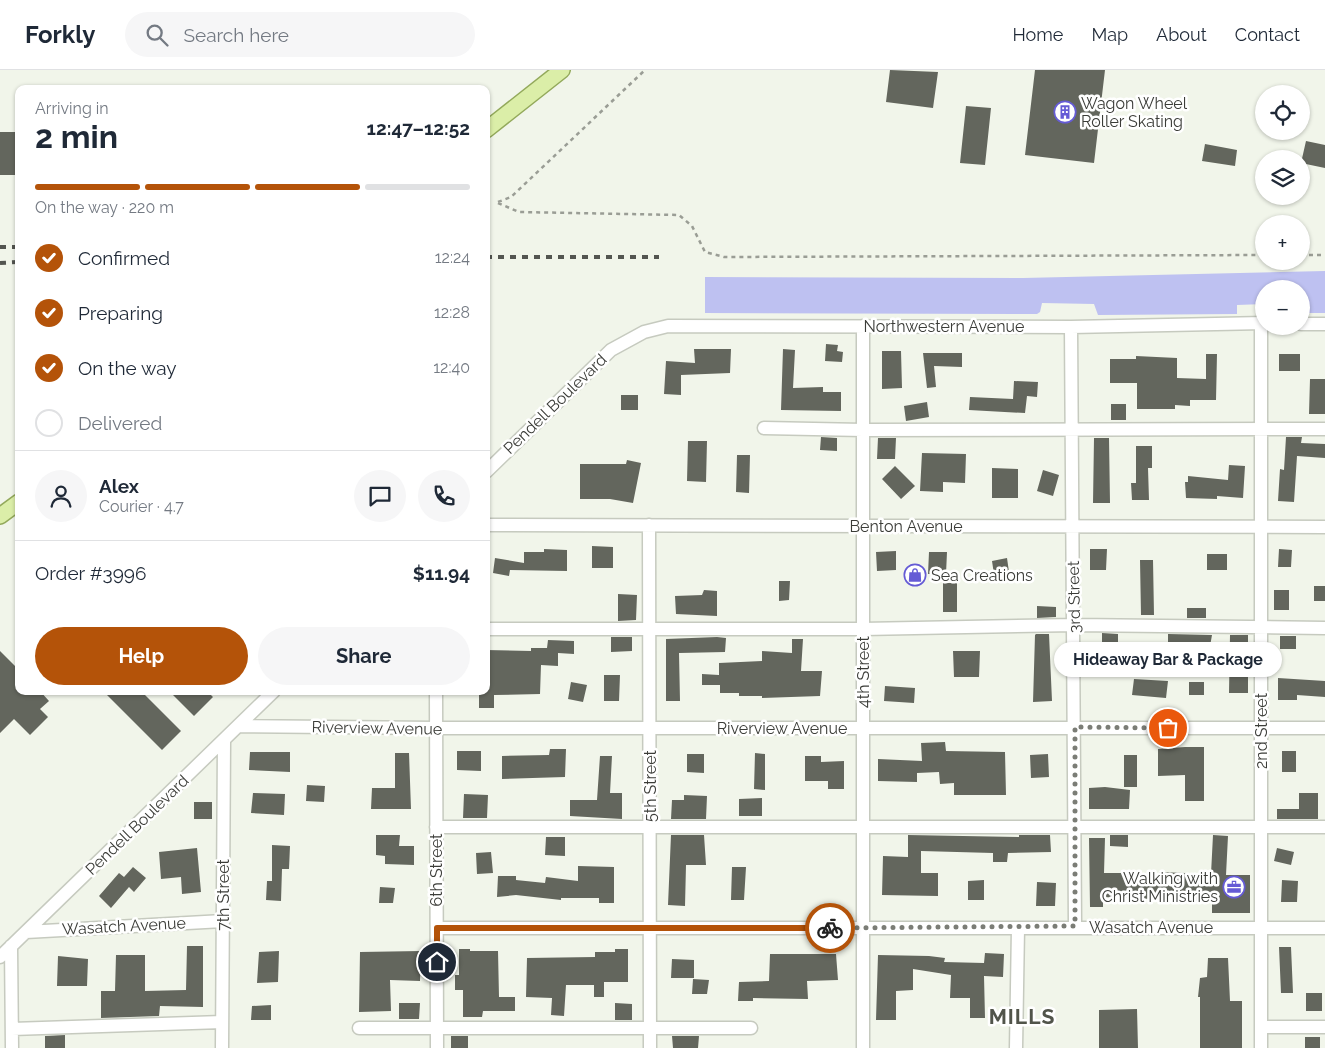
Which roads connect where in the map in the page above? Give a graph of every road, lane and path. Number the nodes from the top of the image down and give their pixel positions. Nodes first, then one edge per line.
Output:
1 (562, 70) edge
2 (645, 70) edge
3 (490, 127) edge
4 (1310, 255) edge
5 (1325, 255) edge
6 (1255, 256) edge
7 (1255, 324) edge
8 (1310, 324) edge
9 (1325, 324) edge
10 (863, 326) junction
11 (1071, 327) junction
12 (1263, 335) edge
13 (627, 340) joint
14 (764, 428) dead end
15 (1325, 428) edge
16 (863, 430) junction
17 (1070, 430) junction
18 (1261, 430) junction
19 (490, 468) edge
20 (15, 505) edge
21 (0, 516) edge
22 (490, 525) edge
23 (649, 525) junction
24 (863, 526) junction
25 (1074, 526) junction
26 (1261, 527) junction
27 (1325, 528) edge
28 (1075, 625) junction
29 (1261, 628) junction
30 (1325, 628) edge
31 (490, 629) edge
32 (649, 629) junction
33 (863, 629) junction
34 (270, 695) edge
35 (436, 695) edge
36 (238, 726) junction
37 (1075, 727) junction
38 (435, 728) junction
39 (649, 728) junction
40 (863, 728) junction
41 (1261, 728) junction
42 (1325, 728) edge
43 (224, 742) junction
44 (436, 826) junction
45 (650, 827) junction
46 (863, 827) junction
47 (1075, 827) junction
48 (1261, 827) junction
49 (1325, 827) edge
50 (223, 921) junction
51 (1075, 926) junction
52 (437, 928) junction
53 (650, 928) junction
54 (863, 928) junction
55 (1018, 928) junction
56 (1261, 928) junction
57 (1325, 928) edge
58 (26, 932) junction
59 (11, 946) junction
60 (0, 957) edge
61 (222, 1022) junction
62 (1261, 1027) junction
63 (1325, 1027) edge
64 (359, 1028) dead end
65 (437, 1028) junction
66 (650, 1028) junction
67 (751, 1028) dead end
68 (12, 1029) junction
69 (12, 1048) edge
70 (222, 1048) edge
71 (437, 1048) edge
72 (650, 1048) edge
73 (863, 1048) edge
74 (1016, 1048) edge
75 (1261, 1048) edge

1 - 3 main road
2 - 6 path
4 - 5 path
7 - 11 street, Northwestern Avenue
8 - 9 street
10 - 11 street, Northwestern Avenue
10 - 13 street, Northwestern Avenue
10 - 16 street, 4th Street
11 - 17 street, 3rd Street
12 - 18 street, 2nd Street
13 - 19 street, Pendell Boulevard
14 - 16 street
15 - 18 street
16 - 17 street
16 - 24 street, 4th Street
17 - 18 street
17 - 25 street, 3rd Street
18 - 26 street, 2nd Street
20 - 21 main road
22 - 23 street, Benton Avenue
23 - 24 street, Benton Avenue
23 - 32 street, 5th Street
24 - 25 street, Benton Avenue
24 - 33 street, 4th Street
25 - 26 street, Benton Avenue
25 - 28 street, 3rd Street
26 - 27 street, Benton Avenue
26 - 29 street, 2nd Street
28 - 29 street
28 - 33 street
28 - 37 street, 3rd Street
29 - 30 street
29 - 41 street, 2nd Street
31 - 32 street
32 - 33 street
32 - 39 street, 5th Street
33 - 40 street, 4th Street
34 - 36 street, Pendell Boulevard
35 - 38 street, 6th Street
36 - 38 street, Riverview Avenue
36 - 43 street, Pendell Boulevard
37 - 40 street, Riverview Avenue
37 - 41 street, Riverview Avenue
37 - 47 street, 3rd Street
38 - 39 street, Riverview Avenue
38 - 44 street, 6th Street
39 - 40 street, Riverview Avenue
39 - 45 street, 5th Street
40 - 46 street, 4th Street
41 - 42 street, Riverview Avenue
41 - 48 street, 2nd Street
43 - 50 street, 7th Street
43 - 58 street, Pendell Boulevard
44 - 45 street
44 - 52 street, 6th Street
45 - 46 street
45 - 53 street, 5th Street
46 - 47 street
46 - 54 street, 4th Street
47 - 48 street
47 - 51 street, 3rd Street
48 - 49 street
48 - 56 street, 2nd Street
50 - 58 street, Wasatch Avenue
50 - 61 street, 7th Street
51 - 55 street, Wasatch Avenue
51 - 56 street, Wasatch Avenue
52 - 53 street, Wasatch Avenue
52 - 65 street, 6th Street
53 - 54 street, Wasatch Avenue
53 - 66 street, 5th Street
54 - 55 street, Wasatch Avenue
54 - 73 street, 4th Street
55 - 74 street
56 - 57 street, Wasatch Avenue
56 - 62 street, 2nd Street
58 - 59 street, Pendell Boulevard
59 - 60 street, Pendell Boulevard
59 - 68 street
61 - 68 street
61 - 70 street, 7th Street
62 - 63 street
62 - 75 street, 2nd Street
64 - 65 street
65 - 66 street
65 - 71 street, 6th Street
66 - 67 street
66 - 72 street, 5th Street
68 - 69 street

